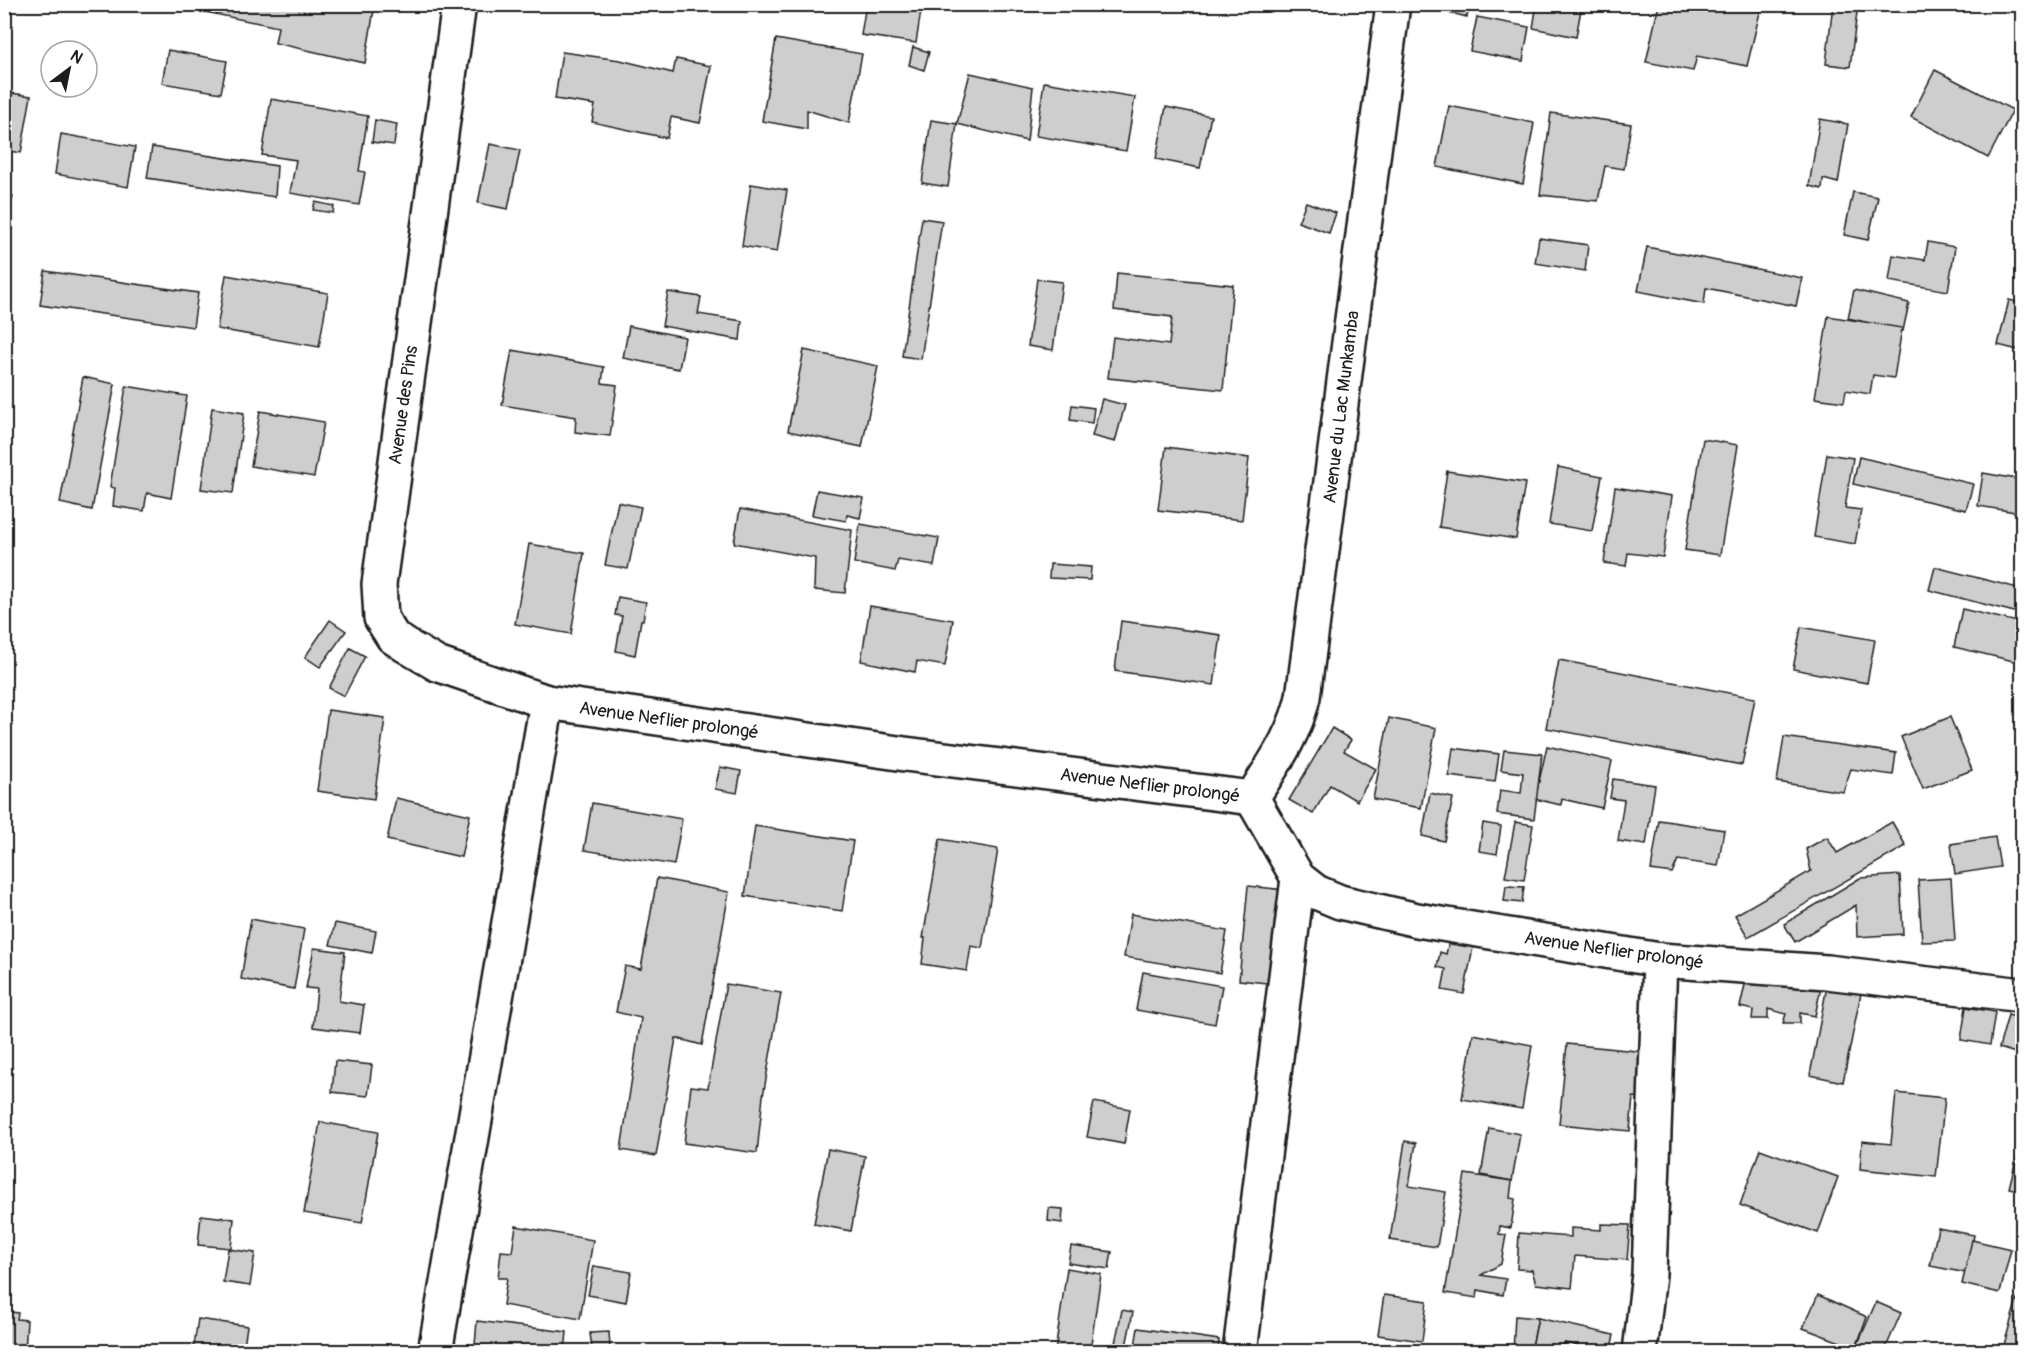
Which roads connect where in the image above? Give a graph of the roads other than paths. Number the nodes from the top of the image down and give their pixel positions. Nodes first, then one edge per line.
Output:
1 (459, 4) edge
2 (1394, 4) edge
3 (547, 702) junction
4 (1252, 798) junction
5 (1298, 878) junction
6 (1660, 960) junction
7 (2022, 995) edge
8 (435, 1352) edge
9 (1240, 1352) edge
10 (1640, 1352) edge

1 - 3 street, Avenue des Pins
2 - 4 street, Avenue du Lac Munkamba
3 - 4 street, Avenue Neflier prolongé
3 - 8 street
4 - 5 street, Avenue Neflier prolongé
5 - 6 street, Avenue Neflier prolongé
5 - 9 street
6 - 7 street, Avenue Neflier prolongé
6 - 10 street

